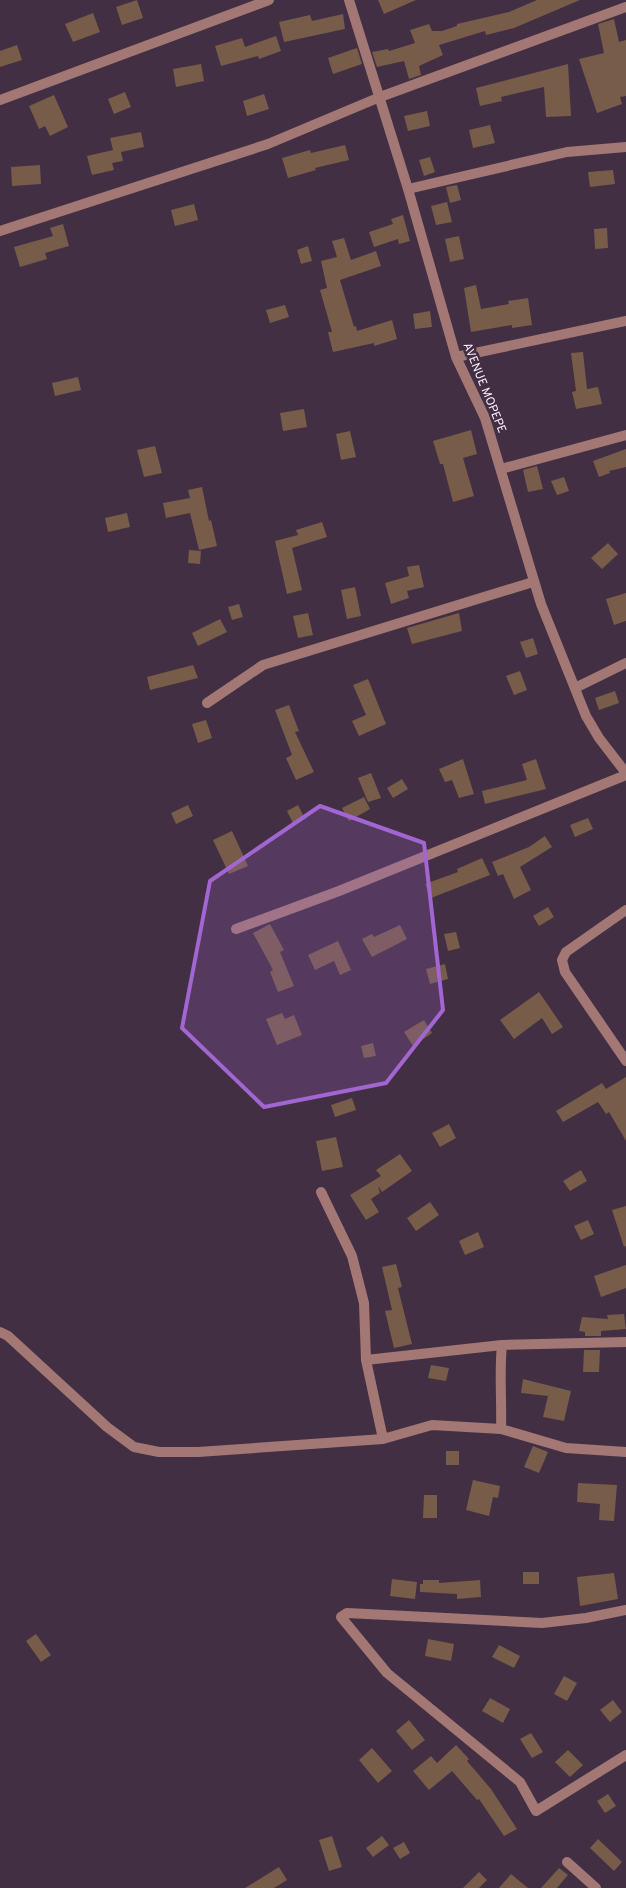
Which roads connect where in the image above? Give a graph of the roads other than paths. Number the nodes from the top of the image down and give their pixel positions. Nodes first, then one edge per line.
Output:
1 (268, 0) edge
2 (349, 0) edge
3 (626, 7) edge
4 (380, 97) junction
5 (0, 100) edge
6 (626, 148) edge
7 (408, 189) junction
8 (0, 231) edge
9 (626, 321) edge
10 (456, 357) junction
11 (626, 435) edge
12 (501, 468) junction
13 (533, 582) junction
14 (626, 663) edge
15 (575, 688) junction
16 (207, 703) dead end
17 (626, 774) edge
18 (626, 910) edge
19 (236, 929) dead end
20 (626, 1062) edge
21 (321, 1192) dead end
22 (0, 1332) edge
23 (626, 1342) edge
24 (502, 1345) junction
25 (366, 1360) junction
26 (501, 1429) junction
27 (382, 1439) junction
28 (626, 1452) edge
29 (626, 1610) edge
30 (626, 1755) edge
31 (567, 1862) dead end
32 (596, 1888) edge

1 - 5 street
2 - 4 street, AVENUE MOPEPE
3 - 4 street
4 - 7 street, AVENUE MOPEPE
4 - 8 street
6 - 7 street
7 - 10 street, AVENUE MOPEPE
9 - 10 street
10 - 12 street, AVENUE MOPEPE
11 - 12 street
12 - 13 street, AVENUE MOPEPE
13 - 15 street, AVENUE MOPEPE
13 - 16 street
14 - 15 street
15 - 17 street, AVENUE MOPEPE
17 - 19 street
18 - 20 street
21 - 25 street
22 - 27 street
23 - 24 street
24 - 25 street
24 - 26 street
25 - 27 street
26 - 27 street
26 - 28 street
29 - 30 street
31 - 32 street

